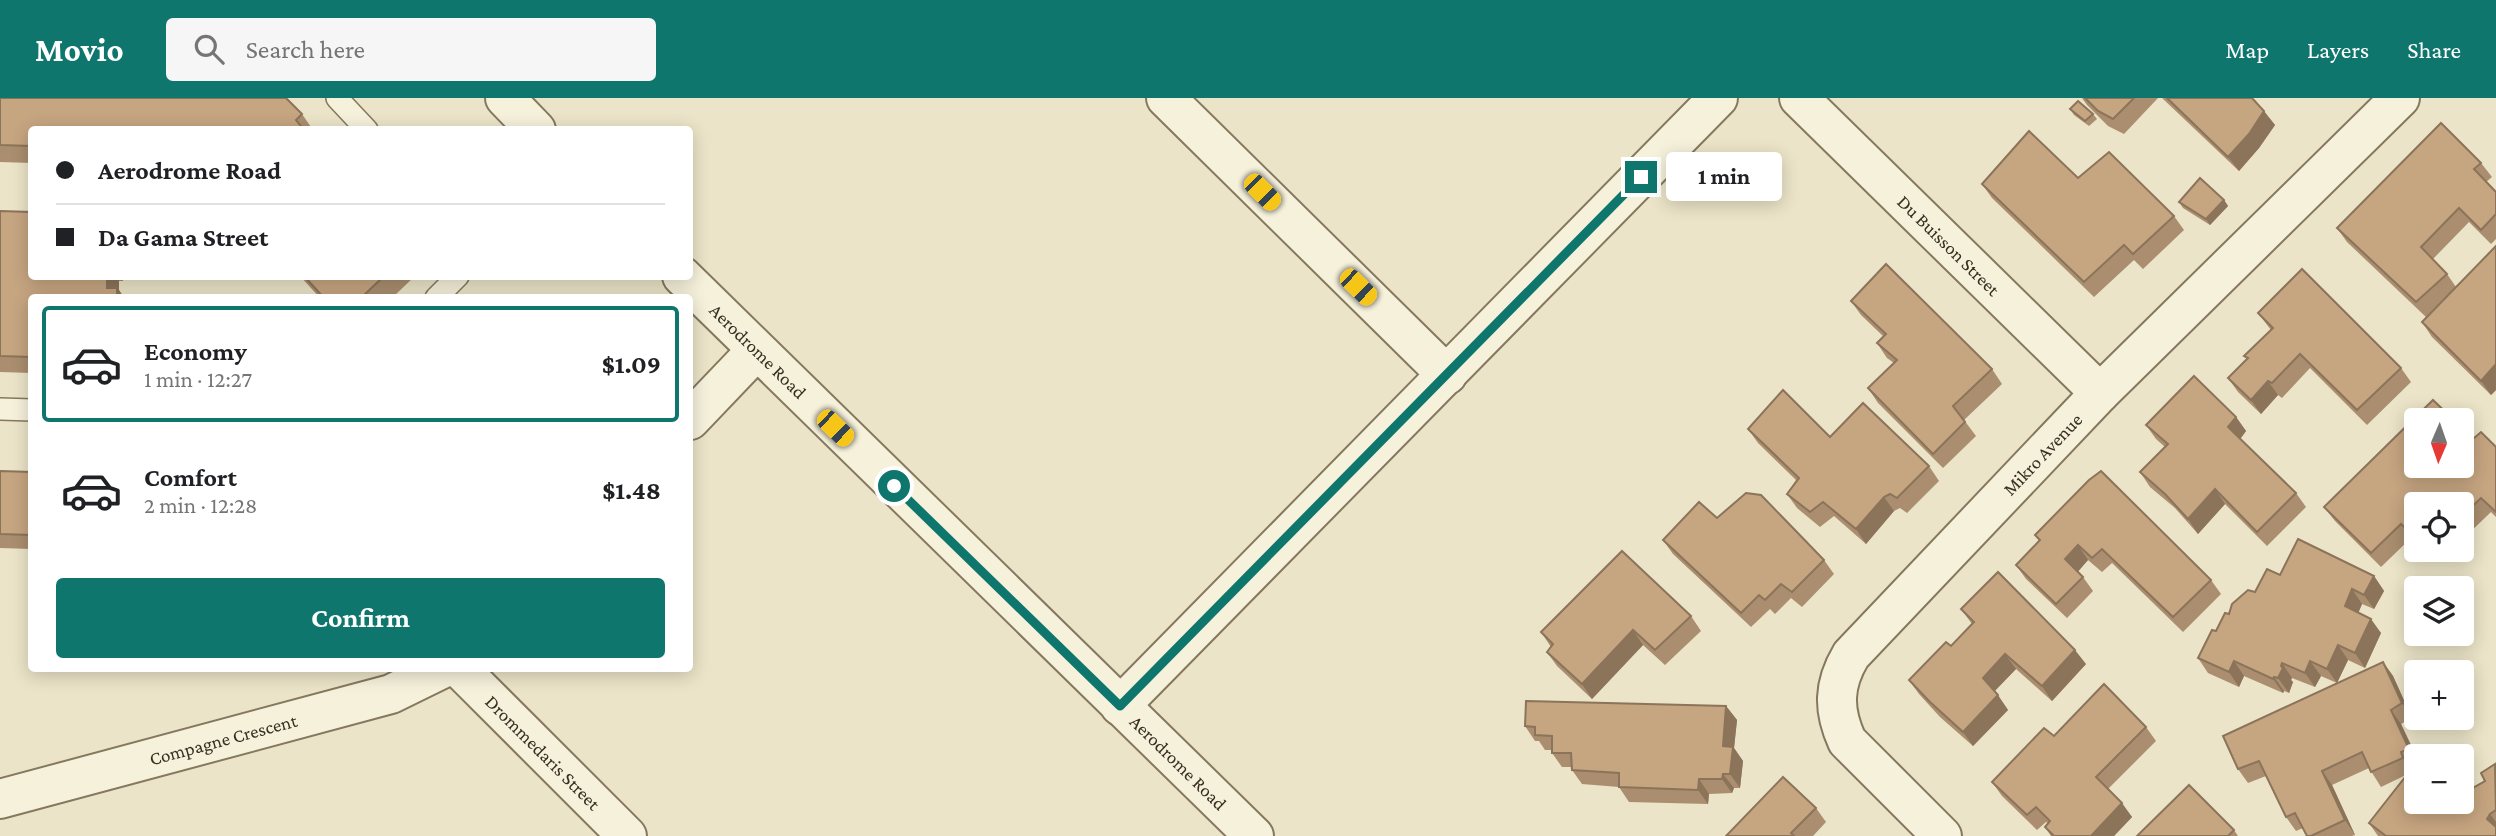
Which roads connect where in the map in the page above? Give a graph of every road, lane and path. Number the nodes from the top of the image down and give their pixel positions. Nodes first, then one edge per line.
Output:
1 (337, 98) edge
2 (505, 98) edge
3 (1166, 98) edge
4 (1718, 98) edge
5 (1799, 98) edge
6 (2400, 98) edge
7 (363, 126) edge
8 (532, 126) edge
9 (454, 280) edge
10 (686, 280) edge
11 (440, 294) edge
12 (755, 351) junction
13 (1447, 375) junction
14 (2100, 393) junction
15 (0, 409) edge
16 (28, 410) edge
17 (693, 417) edge
18 (436, 672) edge
19 (463, 672) edge
20 (1120, 706) junction
21 (0, 799) edge
22 (628, 836) edge
23 (1254, 836) edge
24 (1942, 836) edge

1 - 7 lane
2 - 8 street
3 - 13 street
4 - 13 street
5 - 14 street, Du Buisson Street
6 - 14 street, Mikro Avenue
9 - 11 lane
10 - 12 street, Aerodrome Road
12 - 17 street
12 - 20 street, Aerodrome Road
13 - 20 street
14 - 24 street, Mikro Avenue
15 - 16 lane
18 - 21 street, Compagne Crescent
19 - 22 street, Drommedaris Street
20 - 23 street, Aerodrome Road

